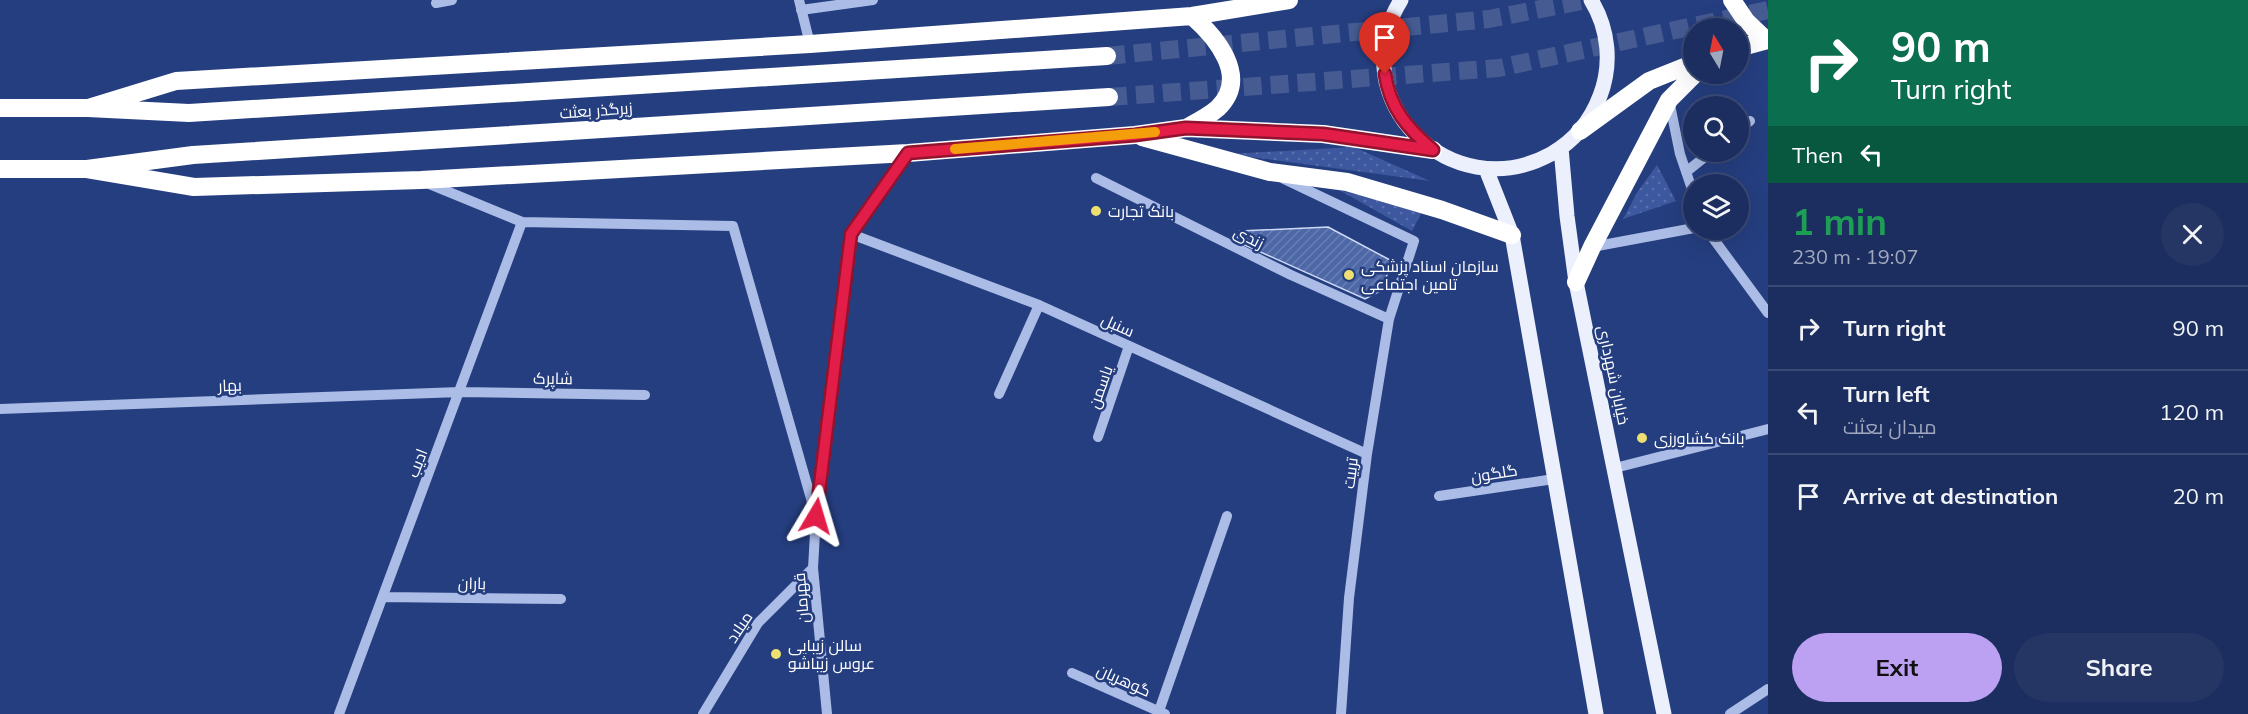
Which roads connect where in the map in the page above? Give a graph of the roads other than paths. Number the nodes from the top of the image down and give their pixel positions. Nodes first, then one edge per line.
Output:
1 (452, 0) edge
2 (873, 0) edge
3 (1289, 0) edge
4 (1401, 0) edge
5 (1591, 0) edge
6 (1732, 0) edge
7 (436, 3) dead end
8 (800, 5) edge
9 (1192, 16) junction
10 (1767, 40) edge
11 (810, 44) junction
12 (1749, 45) edge
13 (1107, 56) tunnel mouth
14 (1683, 67) edge
15 (1685, 84) edge
16 (1109, 97) tunnel mouth
17 (1670, 100) junction
18 (0, 108) edge
19 (88, 108) junction
20 (1186, 128) junction
21 (1580, 131) junction
22 (1135, 135) junction
23 (1561, 148) junction
24 (1433, 150) junction
25 (908, 153) junction
26 (1698, 162) edge
27 (0, 169) edge
28 (87, 169) junction
29 (1486, 169) junction
30 (1270, 172) junction
31 (1686, 172) joint
32 (1096, 178) dead end
33 (421, 180) junction
34 (522, 222) junction
35 (1683, 230) edge
36 (851, 234) junction
37 (1512, 236) junction
38 (1714, 240) edge
39 (1592, 247) junction
40 (1576, 282) junction
41 (1039, 305) junction
42 (1768, 313) edge
43 (1389, 320) junction
44 (1129, 346) junction
45 (460, 392) junction
46 (999, 394) dead end
47 (645, 395) dead end
48 (0, 409) edge
49 (1768, 429) edge
50 (1098, 436) dead end
51 (1367, 454) junction
52 (1615, 468) junction
53 (1554, 479) junction
54 (1439, 496) dead end
55 (816, 516) junction
56 (1227, 516) dead end
57 (813, 568) junction
58 (383, 597) junction
59 (561, 599) dead end
60 (1072, 673) dead end
61 (1768, 689) edge
62 (1162, 713) edge
63 (339, 714) edge
64 (703, 714) edge
65 (827, 714) edge
66 (1341, 714) edge
67 (1596, 714) edge
68 (1664, 714) edge
69 (1730, 714) edge

1 - 7 street
2 - 8 street
3 - 9 highway
4 - 24 main road
5 - 21 main road
6 - 10 highway
8 - 11 street
9 - 11 highway
9 - 20 highway
10 - 12 highway
11 - 19 highway
13 - 19 highway, زیرگذر بعثت
14 - 21 highway
15 - 17 highway
16 - 28 highway, زیرگذر بعثت
17 - 31 street
17 - 39 highway
18 - 19 highway
20 - 22 highway
20 - 24 highway
21 - 23 main road
22 - 25 highway
22 - 30 highway
23 - 29 main road
23 - 40 main road, خیابان شهرداری
24 - 29 main road
25 - 33 highway
25 - 36 street
26 - 31 street
27 - 28 highway
28 - 33 highway
29 - 37 main road
30 - 37 highway
30 - 43 street, تربیت
32 - 43 street, زندی
33 - 34 street
34 - 45 street, ادیب
34 - 55 street
35 - 39 street
36 - 41 street, سنبل
36 - 55 street, قهرمان
37 - 53 main road
38 - 42 street
39 - 40 highway
40 - 52 main road, خیابان شهرداری
41 - 44 street, سنبل
41 - 46 street
43 - 51 street, تربیت
44 - 50 street, یاسمن
44 - 51 street, سنبل
45 - 47 street, شاپرک
45 - 48 street, بهار
45 - 58 street, ادیب
49 - 52 street
51 - 66 street, تربیت
52 - 68 main road, خیابان شهرداری
53 - 54 street, گلگون
53 - 67 main road
55 - 57 street, قهرمان
56 - 62 street
57 - 64 street, میلاد
57 - 65 street, قهرمان
58 - 59 street, باران
58 - 63 street, ادیب
60 - 62 street, گوهریان
61 - 69 street

